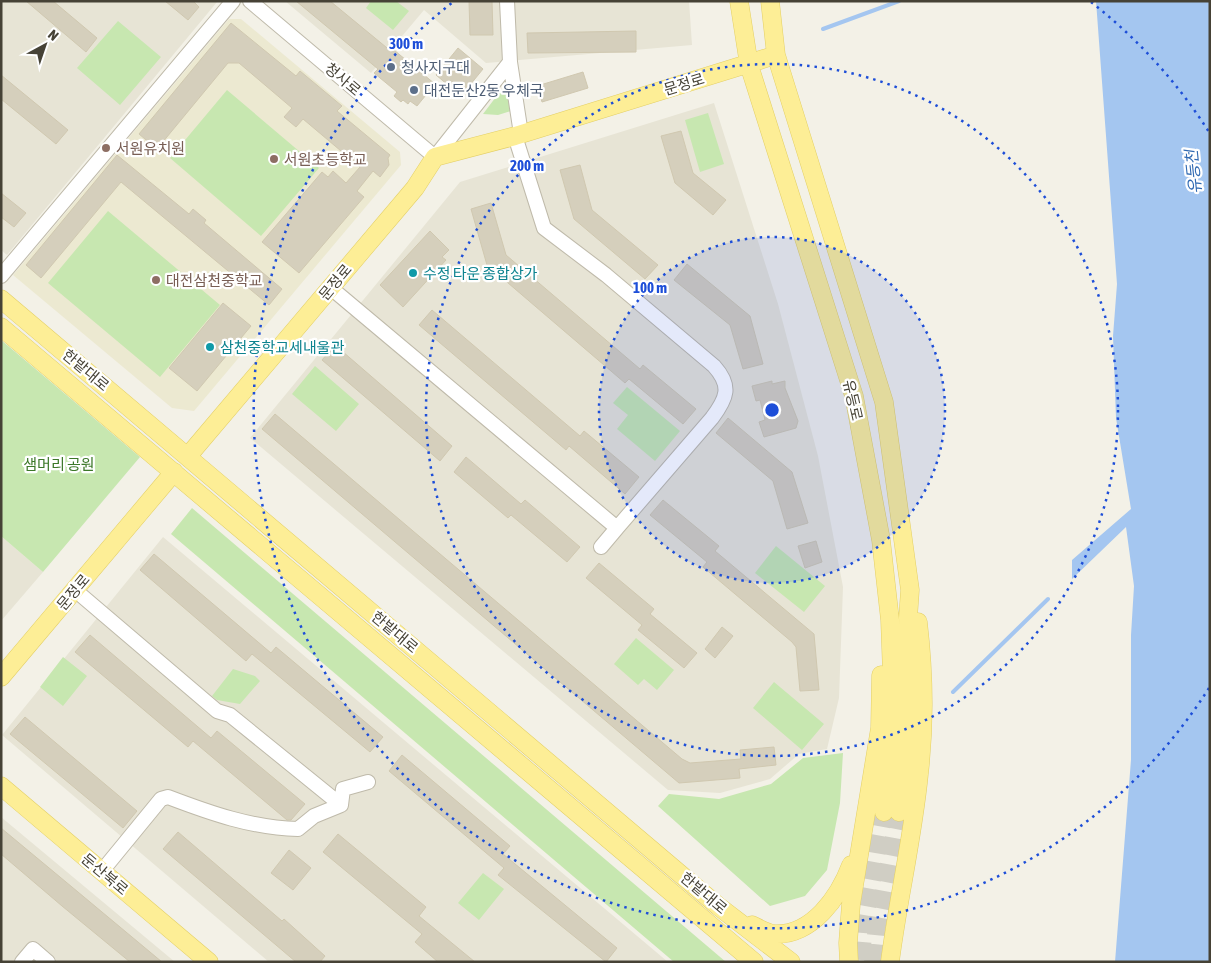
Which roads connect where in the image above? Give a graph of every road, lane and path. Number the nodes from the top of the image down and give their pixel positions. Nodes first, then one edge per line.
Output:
1 (233, 1) edge
2 (250, 1) edge
3 (507, 1) edge
4 (739, 1) edge
5 (770, 1) edge
6 (776, 55) junction
7 (510, 62) junction
8 (749, 65) junction
9 (518, 135) junction
10 (435, 157) junction
11 (1, 276) edge
12 (331, 288) junction
13 (1, 299) edge
14 (1, 327) edge
15 (188, 456) junction
16 (174, 472) junction
17 (617, 528) junction
18 (600, 547) dead end
19 (887, 588) junction
20 (75, 590) junction
21 (910, 590) junction
22 (1, 677) edge
23 (368, 782) dead end
24 (1, 786) edge
25 (341, 805) junction
26 (864, 832) junction
27 (102, 871) junction
28 (718, 906) junction
29 (22, 962) edge
30 (48, 962) edge
31 (210, 962) edge
32 (754, 962) edge
33 (791, 962) edge
34 (849, 962) edge
35 (890, 962) edge

1 - 11 street
2 - 10 street, 청사로
3 - 7 street
4 - 8 main road, 유등로
5 - 6 main road, 유등로
6 - 8 main road, 문정로
6 - 21 main road, 유등로
7 - 9 street
7 - 10 street
8 - 9 main road, 문정로
8 - 19 main road, 유등로
9 - 10 main road, 문정로
9 - 17 street
10 - 12 main road, 문정로
12 - 15 main road, 문정로
12 - 17 street
13 - 15 main road, 한밭대로
14 - 16 main road, 한밭대로
15 - 16 street, 문정로
15 - 28 main road, 한밭대로
16 - 20 main road, 문정로
16 - 32 main road, 한밭대로
17 - 18 street
19 - 21 main road, 유등로
19 - 26 main road
20 - 22 main road, 문정로
20 - 25 street
21 - 35 main road
23 - 25 street
24 - 27 main road, 둔산북로
25 - 27 street
26 - 28 main road
26 - 34 main road
27 - 31 main road, 둔산북로
28 - 33 main road, 한밭대로
29 - 30 street

